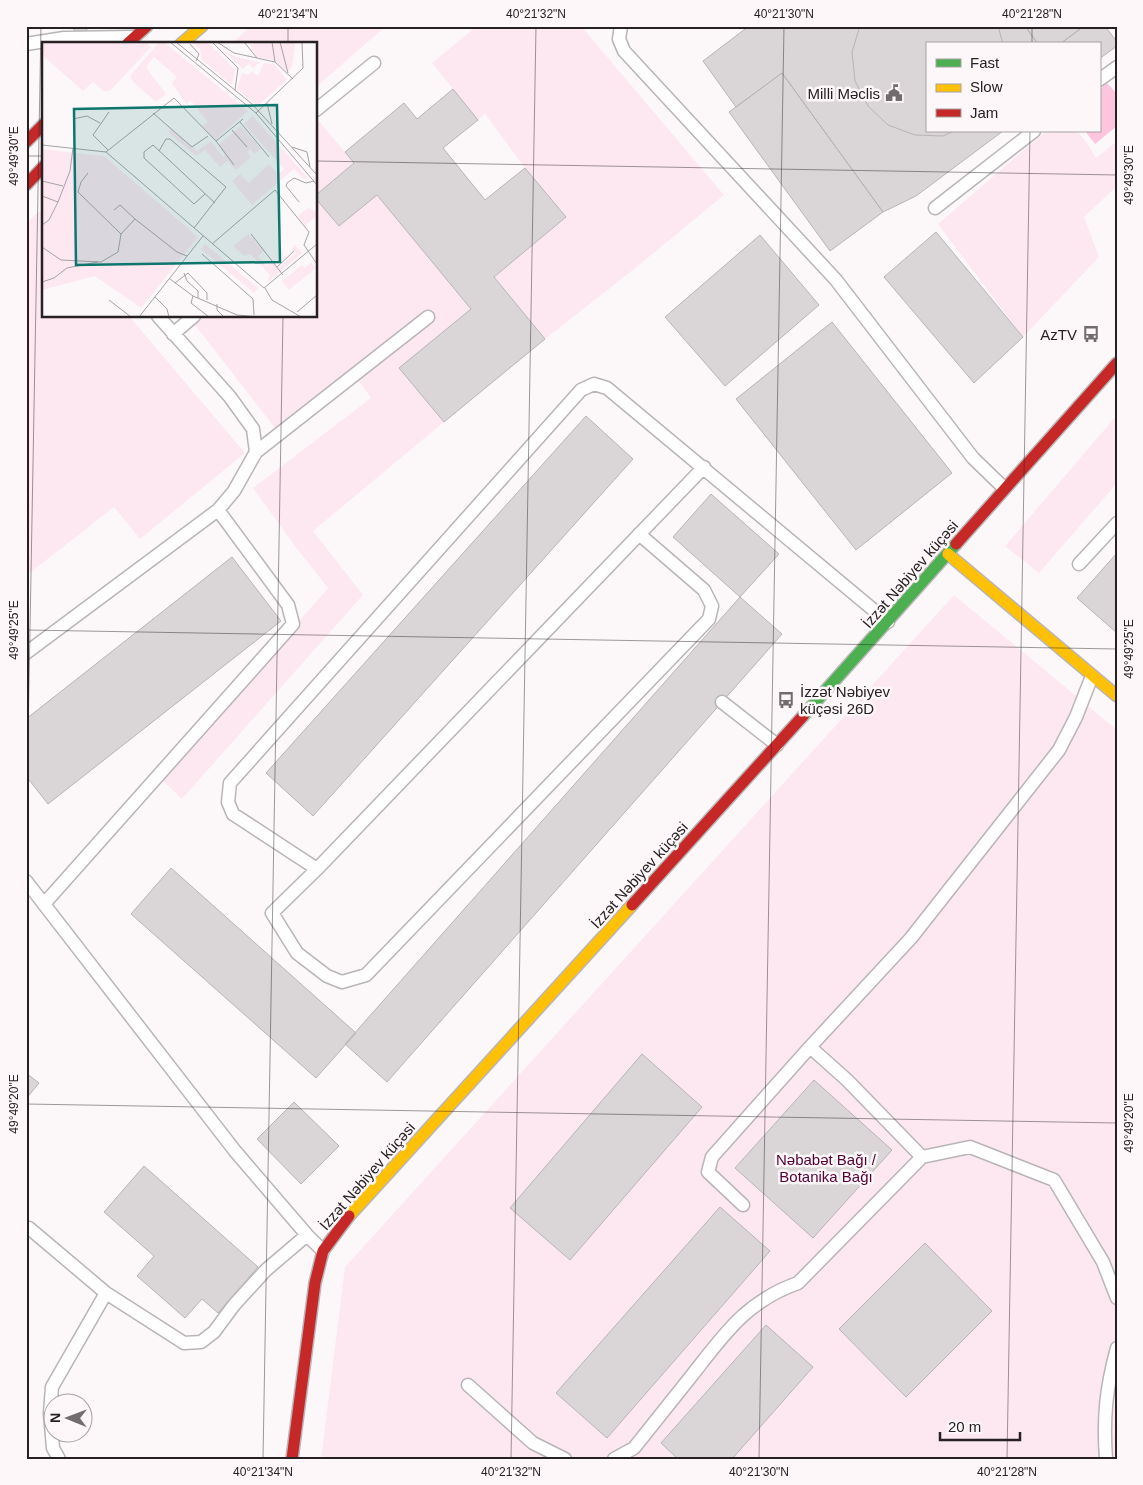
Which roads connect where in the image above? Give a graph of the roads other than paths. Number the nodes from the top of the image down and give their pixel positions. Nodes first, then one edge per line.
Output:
1 (147, 26) edge
2 (202, 26) edge
3 (621, 26) edge
4 (130, 40) edge
5 (183, 42) edge
6 (26, 44) edge
7 (374, 63) dead end
8 (1117, 67) edge
9 (1100, 79) edge
10 (318, 108) edge
11 (26, 120) edge
12 (41, 131) edge
13 (1033, 132) edge
14 (26, 142) edge
15 (42, 168) edge
16 (29, 182) edge
17 (42, 189) edge
18 (935, 208) dead end
19 (428, 317) dead end
20 (160, 318) edge
21 (192, 318) edge
22 (174, 334) junction
23 (1117, 363) edge
24 (256, 452) junction
25 (704, 467) junction
26 (1004, 488) junction
27 (218, 510) junction
28 (1117, 523) edge
29 (639, 534) junction
30 (948, 554) junction
31 (1079, 564) dead end
32 (888, 622) junction
33 (26, 653) edge
34 (1092, 676) junction
35 (1117, 696) edge
36 (722, 702) dead end
37 (777, 745) junction
38 (317, 869) junction
39 (26, 881) edge
40 (44, 904) junction
41 (810, 1047) junction
42 (922, 1157) junction
43 (743, 1205) dead end
44 (28, 1228) dead end
45 (307, 1235) junction
46 (323, 1250) junction
47 (106, 1294) junction
48 (1117, 1298) edge
49 (1117, 1348) edge
50 (468, 1385) dead end
51 (59, 1459) edge
52 (292, 1459) edge
53 (565, 1459) edge
54 (614, 1459) edge
55 (1106, 1459) edge

1 - 4 main road
2 - 5 main road
3 - 26 lane
4 - 6 lane
7 - 10 lane
8 - 9 lane
11 - 12 lane
12 - 14 main road
13 - 18 lane
15 - 16 main road
16 - 17 lane
19 - 24 lane
20 - 22 lane
21 - 22 lane
22 - 24 lane
23 - 26 main road, İzzət Nəbiyev küçəsi
24 - 27 lane
25 - 29 lane
25 - 32 lane
25 - 38 lane
26 - 30 main road, İzzət Nəbiyev küçəsi
27 - 33 lane
27 - 40 lane
28 - 31 lane
29 - 38 lane
29 - 38 lane
30 - 32 main road, İzzət Nəbiyev küçəsi
30 - 34 main road
32 - 37 main road, İzzət Nəbiyev küçəsi
34 - 35 main road
34 - 41 lane
36 - 37 lane
37 - 46 main road, İzzət Nəbiyev küçəsi
39 - 40 lane
40 - 45 lane
41 - 42 lane
41 - 43 lane
42 - 48 lane
42 - 54 lane
44 - 47 lane
45 - 46 lane
45 - 47 lane
46 - 52 main road, İzzət Nəbiyev küçəsi
47 - 51 lane
49 - 55 lane
50 - 53 lane

